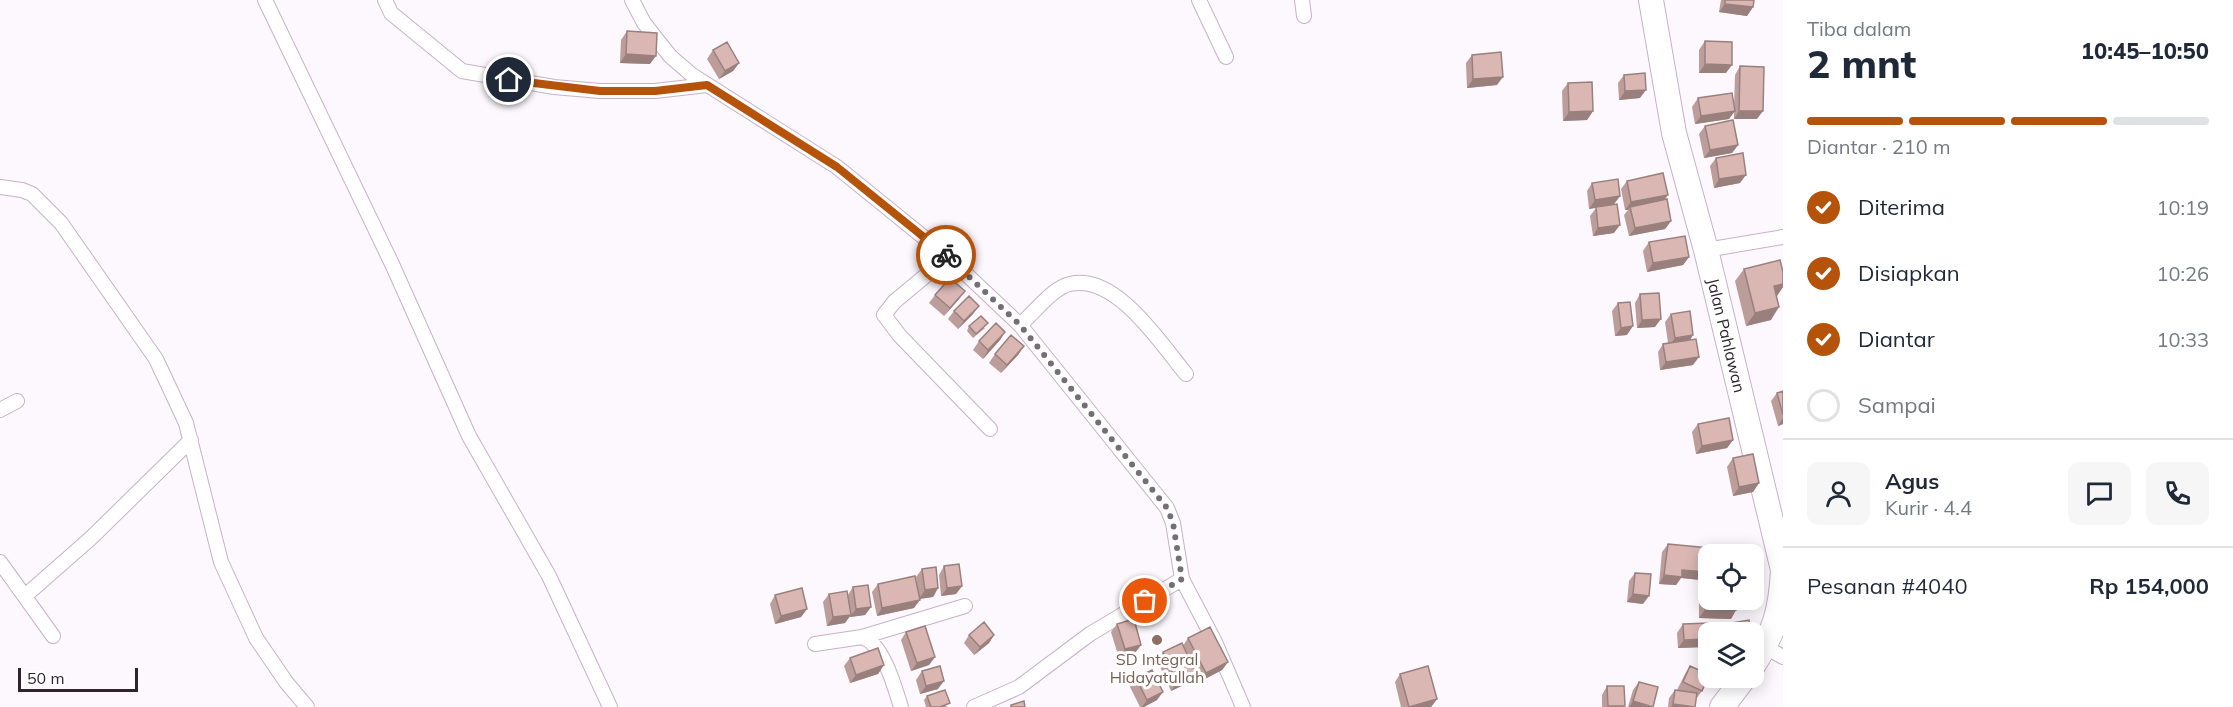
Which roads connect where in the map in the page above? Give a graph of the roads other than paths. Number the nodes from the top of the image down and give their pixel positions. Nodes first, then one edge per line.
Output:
1 (265, 0) edge
2 (385, 0) edge
3 (632, 0) edge
4 (1199, 0) edge
5 (1302, 0) edge
6 (1651, 0) edge
7 (1304, 16) dead end
8 (1226, 57) dead end
9 (707, 85) junction
10 (0, 187) edge
11 (1783, 237) edge
12 (1706, 250) junction
13 (948, 257) junction
14 (1020, 325) junction
15 (1186, 374) dead end
16 (17, 401) dead end
17 (0, 410) edge
18 (990, 429) dead end
19 (190, 440) junction
20 (0, 562) edge
21 (1182, 579) junction
22 (25, 596) junction
23 (965, 606) dead end
24 (53, 636) dead end
25 (862, 637) junction
26 (815, 644) dead end
27 (1767, 656) edge
28 (1736, 688) edge
29 (307, 707) edge
30 (610, 707) edge
31 (901, 707) edge
32 (974, 707) edge
33 (1243, 707) edge
34 (1722, 707) edge

1 - 30 street
2 - 9 street
3 - 9 street
4 - 8 street
5 - 7 street
6 - 12 highway, Jalan Pahlawan
9 - 13 street
10 - 19 street
11 - 12 street
12 - 27 highway, Jalan Pahlawan
13 - 14 street
13 - 18 street
14 - 15 street
14 - 21 street
16 - 17 street
19 - 22 street
19 - 29 street
20 - 22 street
21 - 32 street
21 - 33 street
22 - 24 street
23 - 25 street
25 - 26 street
25 - 31 street
28 - 34 highway

